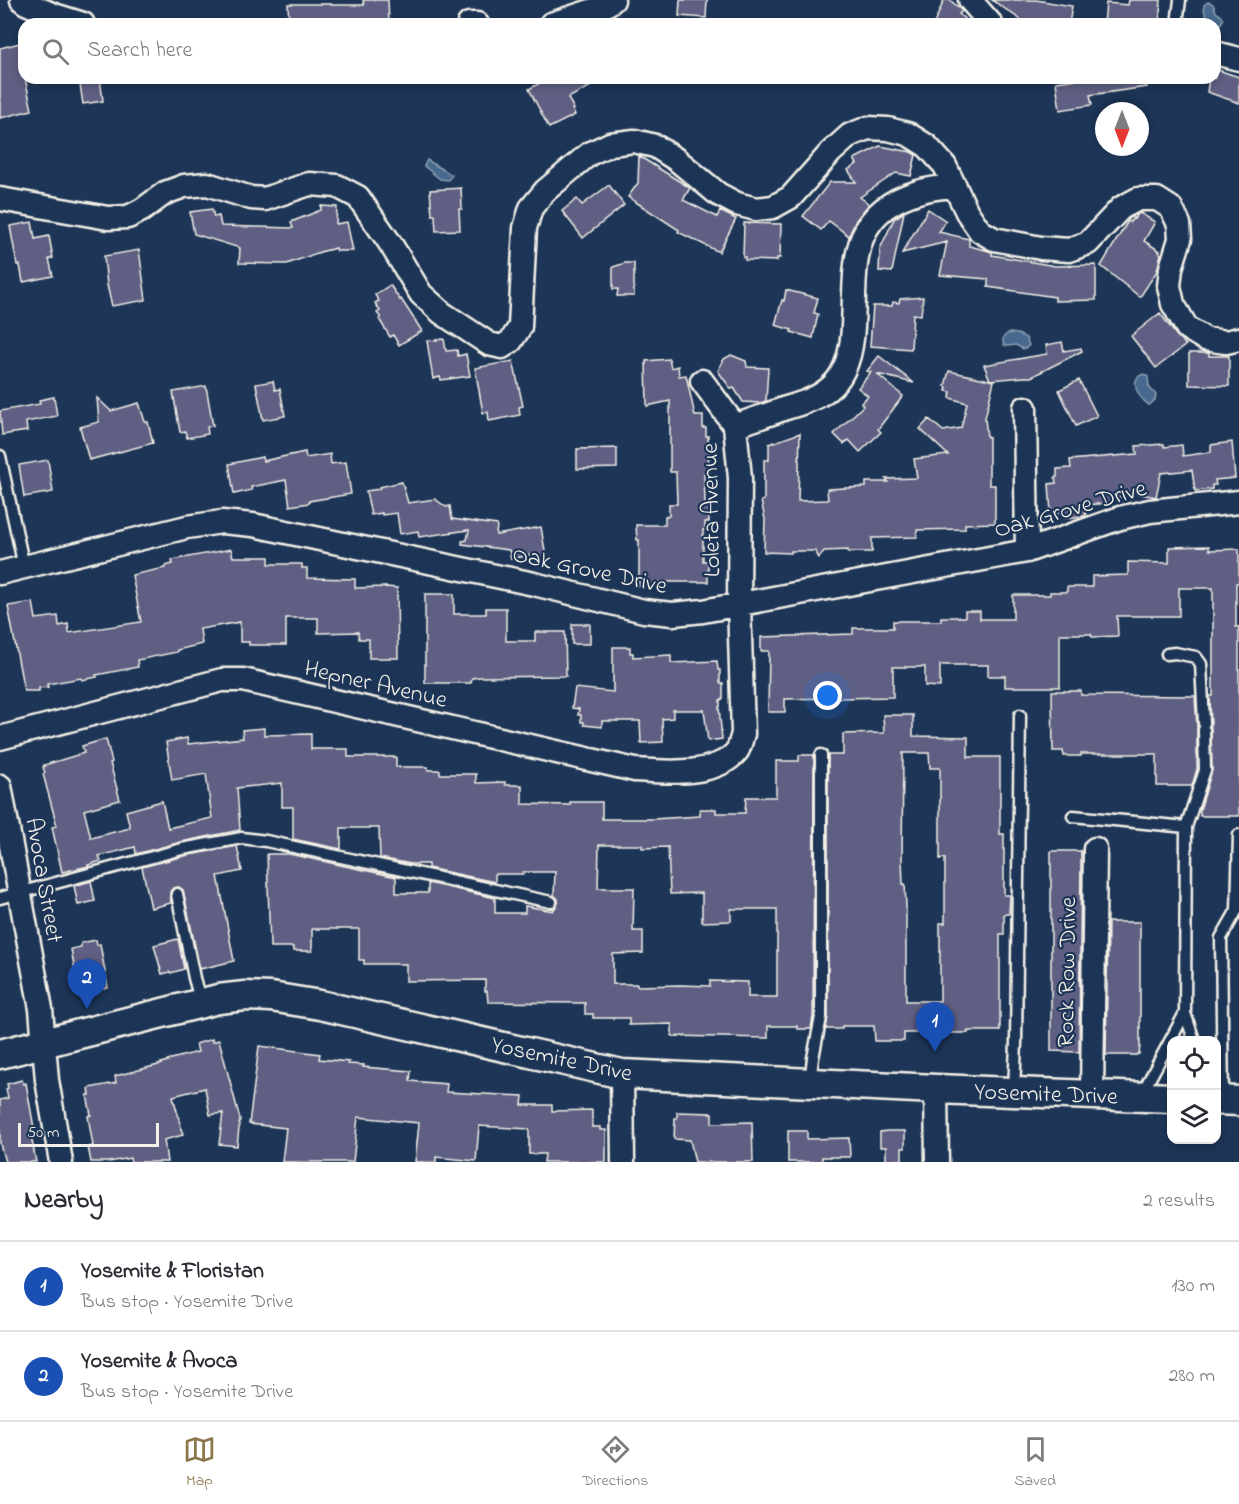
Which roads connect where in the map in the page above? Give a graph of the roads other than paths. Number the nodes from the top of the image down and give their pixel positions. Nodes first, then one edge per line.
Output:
1 (22, 0) edge
2 (613, 0) edge
3 (970, 0) edge
4 (1180, 0) edge
5 (64, 18) edge
6 (569, 18) edge
7 (986, 18) edge
8 (1178, 18) edge
9 (1221, 54) edge
10 (1239, 59) edge
11 (955, 186) junction
12 (0, 199) edge
13 (1239, 339) edge
14 (702, 381) dead end
15 (1025, 408) dead end
16 (735, 426) junction
17 (0, 456) edge
18 (1239, 502) edge
19 (1027, 551) junction
20 (24, 567) junction
21 (0, 573) edge
22 (739, 603) junction
23 (1167, 654) dead end
24 (1020, 715) dead end
25 (0, 738) edge
26 (738, 750) joint
27 (821, 755) dead end
28 (0, 786) edge
29 (1073, 816) dead end
30 (1186, 828) junction
31 (1239, 835) edge
32 (1095, 849) dead end
33 (177, 894) dead end
34 (10, 896) edge
35 (551, 902) dead end
36 (201, 1003) junction
37 (1185, 1013) junction
38 (1192, 1036) edge
39 (44, 1042) junction
40 (0, 1054) edge
41 (622, 1074) junction
42 (810, 1083) junction
43 (936, 1089) junction
44 (1014, 1092) junction
45 (1092, 1095) junction
46 (1141, 1097) junction
47 (1167, 1098) edge
48 (1226, 1100) edge
49 (61, 1162) edge
50 (623, 1162) edge
51 (937, 1162) edge

1 - 5 street
2 - 6 street
3 - 7 street
4 - 8 lane
9 - 10 street
11 - 12 street
11 - 13 street
11 - 16 street, Loleta Avenue
14 - 16 street
15 - 19 street
16 - 22 street, Loleta Avenue
17 - 20 lane
18 - 19 street, Oak Grove Drive
19 - 22 street, Oak Grove Drive
20 - 21 street, Oak Grove Drive
20 - 22 street, Oak Grove Drive
22 - 26 street, Loleta Avenue
23 - 30 lane
24 - 44 lane
25 - 26 street, Hepner Avenue
27 - 42 lane
28 - 34 street, Avoca Street
29 - 30 lane
30 - 37 lane
31 - 48 lane
32 - 45 street, Rock Row Drive
33 - 36 lane
34 - 35 lane
34 - 39 street, Avoca Street
36 - 39 street, Yosemite Drive
36 - 41 street, Yosemite Drive
37 - 38 lane
37 - 46 lane
39 - 40 street, Yosemite Drive
39 - 49 street, Avoca Street
41 - 42 street, Yosemite Drive
41 - 50 street
42 - 43 street, Yosemite Drive
43 - 44 street, Yosemite Drive
43 - 51 street
44 - 45 street, Yosemite Drive
45 - 46 street, Yosemite Drive
46 - 47 street, Yosemite Drive

